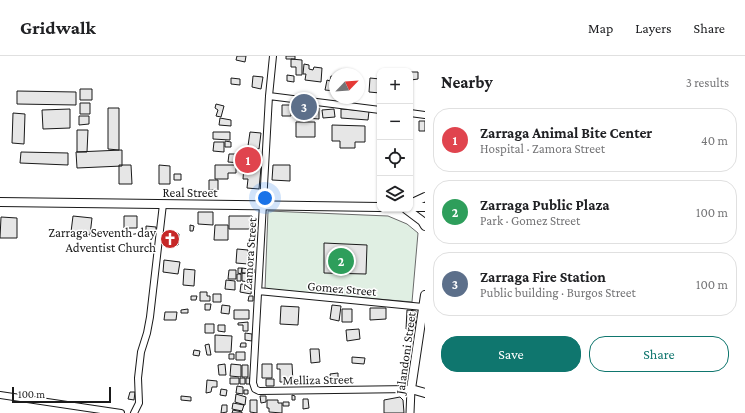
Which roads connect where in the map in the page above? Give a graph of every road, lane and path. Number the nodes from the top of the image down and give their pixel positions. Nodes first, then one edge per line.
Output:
1 (273, 56) edge
2 (269, 96) junction
3 (377, 110) edge
4 (413, 114) edge
5 (425, 115) edge
6 (425, 197) edge
7 (0, 202) edge
8 (413, 203) edge
9 (163, 204) junction
10 (264, 204) junction
11 (413, 205) edge
12 (377, 207) edge
13 (425, 207) edge
14 (410, 212) edge
15 (425, 226) edge
16 (258, 291) junction
17 (425, 296) edge
18 (423, 306) junction
19 (411, 389) junction
20 (255, 390) joint
21 (425, 393) edge
22 (0, 395) edge
23 (121, 413) edge
24 (134, 413) edge
25 (410, 413) edge

1 - 2 street, Zamora Street
2 - 3 street
2 - 10 street, Zamora Street
4 - 5 street
6 - 8 main road
7 - 9 main road, Real Street
9 - 10 main road, Real Street
9 - 24 street
10 - 12 main road, Real Street
10 - 16 street, Zamora Street
11 - 13 main road
14 - 15 main road
16 - 18 street, Gomez Street
16 - 20 street, Zamora Street
17 - 18 main road, Jalandoni Street
18 - 19 main road, Jalandoni Street
19 - 20 street, Melliza Street
19 - 21 main road
19 - 25 street, Jalandoni Street
22 - 23 street

